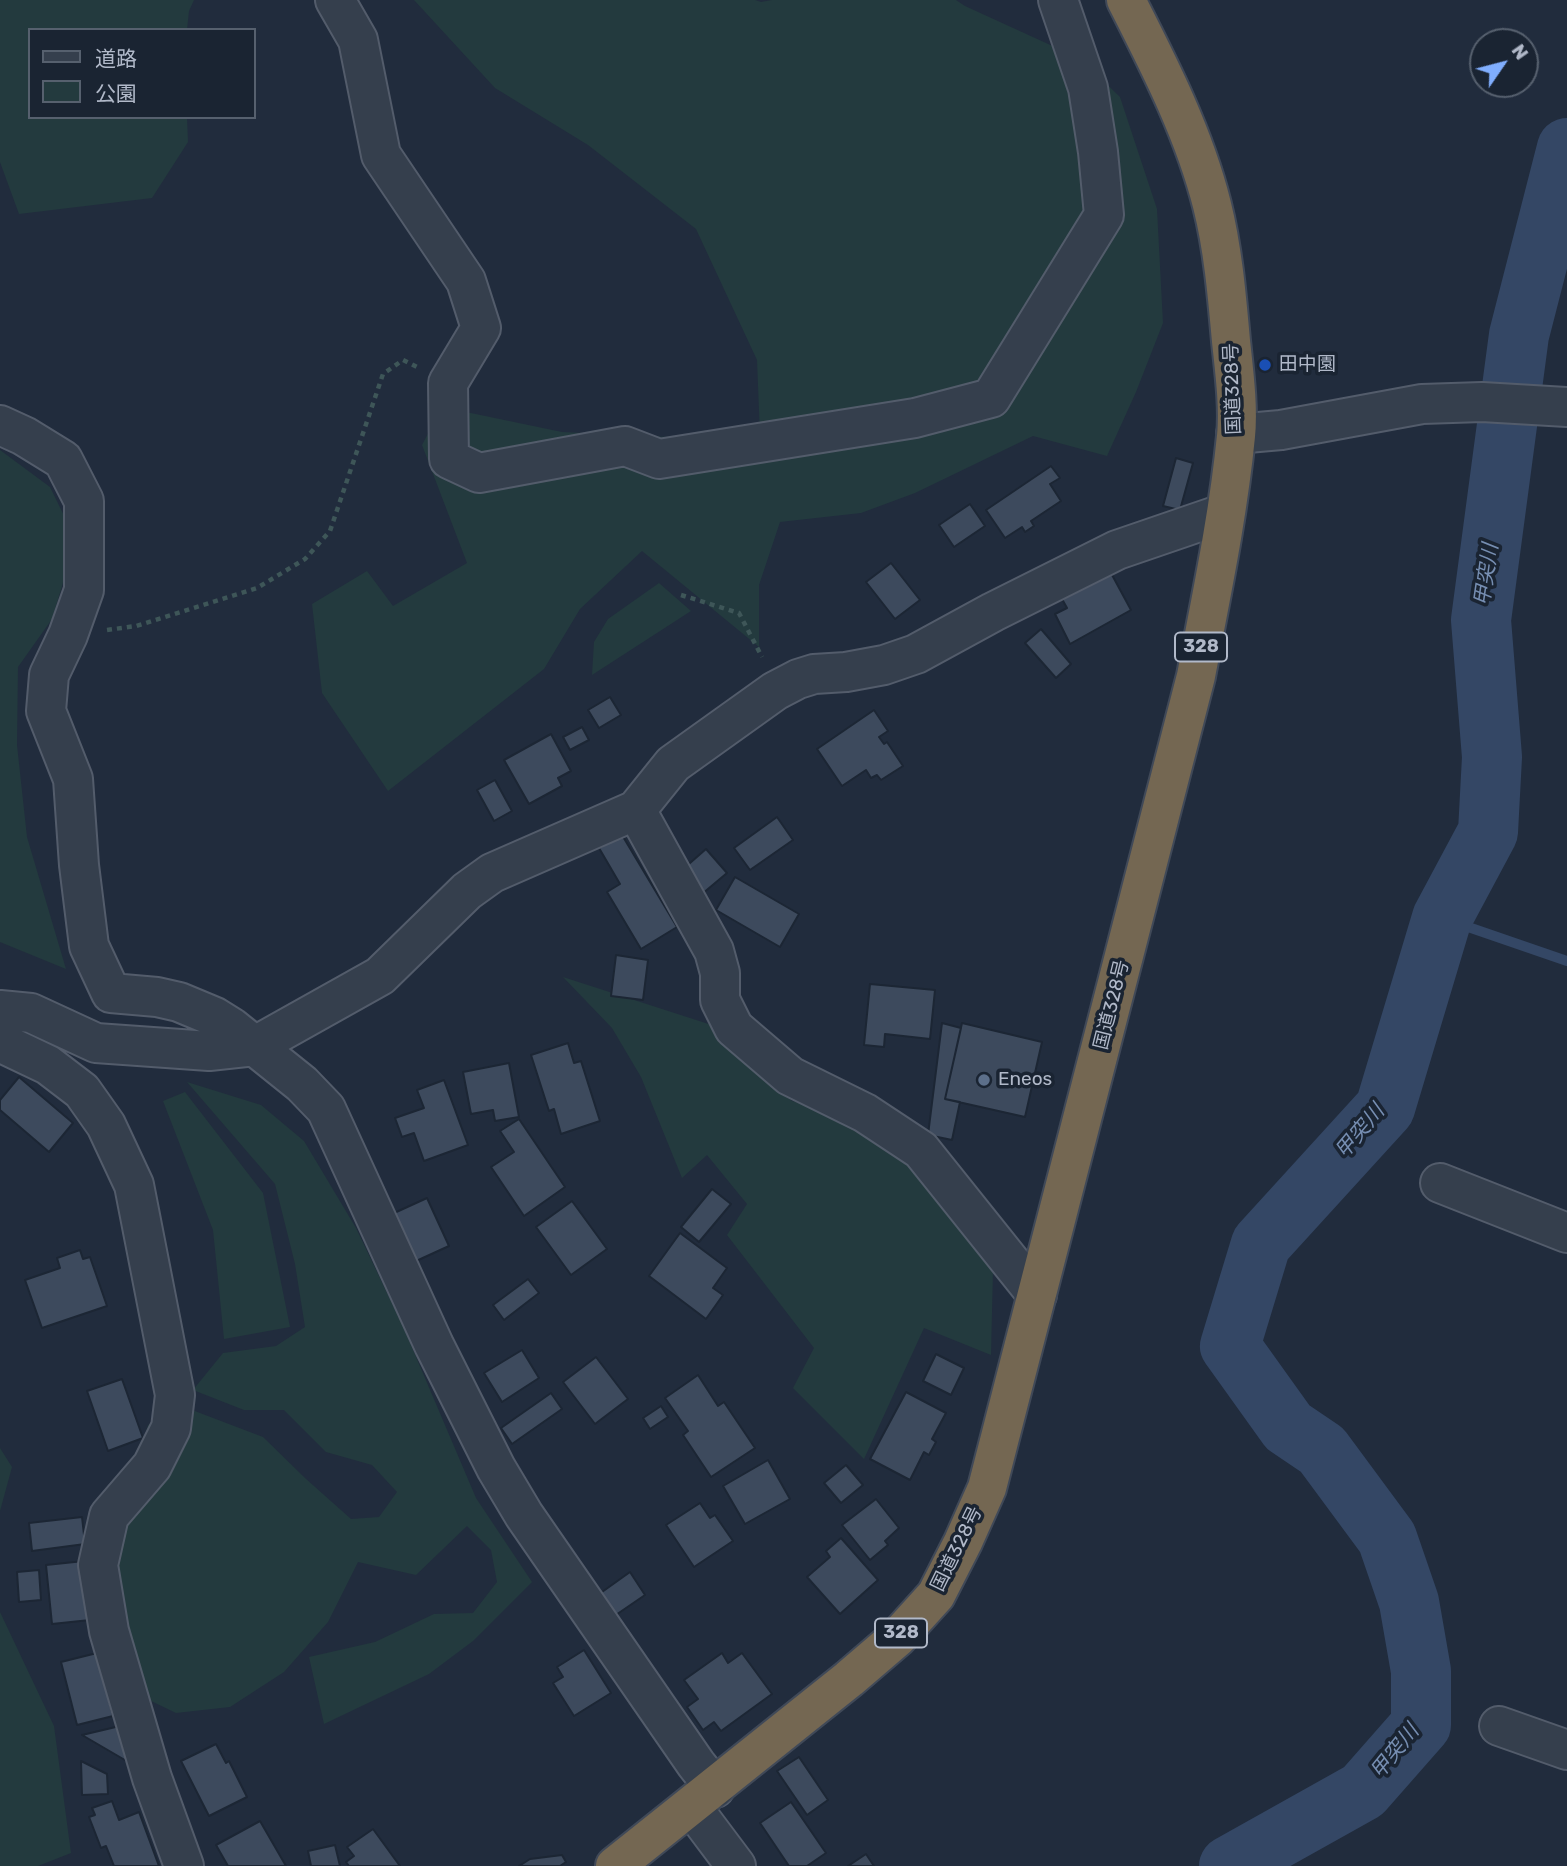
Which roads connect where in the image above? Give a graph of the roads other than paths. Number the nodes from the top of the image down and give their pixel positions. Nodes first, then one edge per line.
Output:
1 (335, 0) edge
2 (1058, 0) edge
3 (1126, 0) edge
4 (1557, 407) edge
5 (0, 425) edge
6 (1236, 434) junction
7 (1226, 513) junction
8 (636, 810) junction
9 (0, 1010) edge
10 (0, 1044) edge
11 (255, 1046) junction
12 (1440, 1182) dead end
13 (1567, 1233) edge
14 (1037, 1295) junction
15 (1499, 1726) dead end
16 (1567, 1750) edge
17 (703, 1797) junction
18 (184, 1866) edge
19 (615, 1866) edge
20 (736, 1866) edge

1 - 2 street
3 - 6 highway, 国道328号 / 328
4 - 6 street
5 - 11 street
6 - 7 highway, 国道328号 / 328
7 - 8 street
7 - 14 highway, 国道328号 / 328
8 - 11 street
8 - 14 street
9 - 11 street
10 - 18 street
11 - 17 street
12 - 13 street
14 - 17 highway, 国道328号 / 328
15 - 16 street
17 - 19 highway, 国道328号 / 328
17 - 20 street

